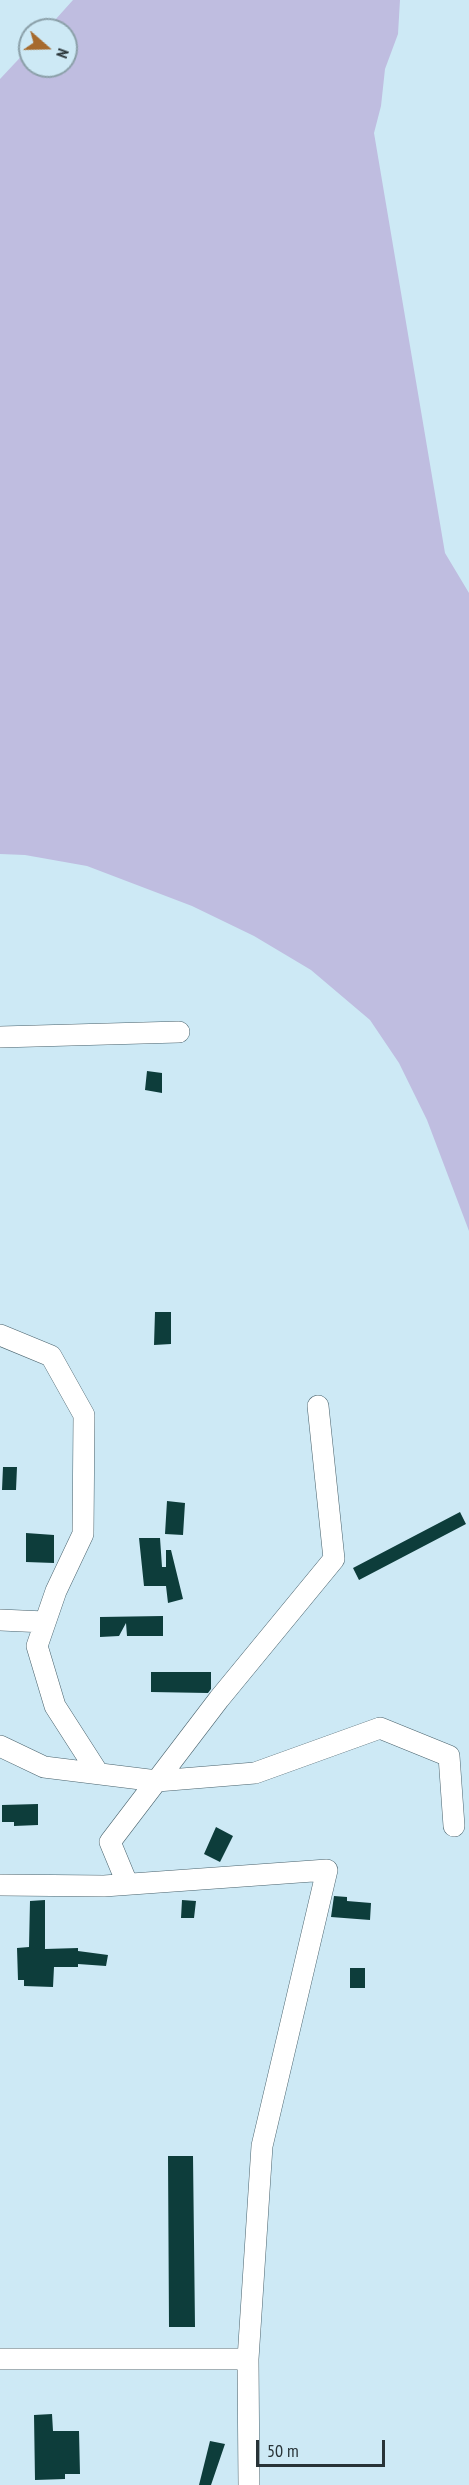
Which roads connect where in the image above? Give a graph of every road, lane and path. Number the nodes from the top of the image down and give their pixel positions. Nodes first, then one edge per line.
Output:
1 (179, 1032) dead end
2 (0, 1037) edge
3 (0, 1335) edge
4 (318, 1406) dead end
5 (0, 1620) edge
6 (45, 1622) junction
7 (0, 1746) edge
8 (98, 1773) junction
9 (157, 1781) junction
10 (454, 1826) dead end
11 (127, 1882) junction
12 (0, 1885) edge
13 (0, 2359) edge
14 (249, 2359) junction
15 (249, 2485) edge

1 - 2 street
3 - 6 street
4 - 9 street
5 - 6 street
6 - 8 street
7 - 8 street
8 - 9 street
9 - 10 street
9 - 11 street
11 - 12 street
11 - 14 street
13 - 14 street
14 - 15 street

